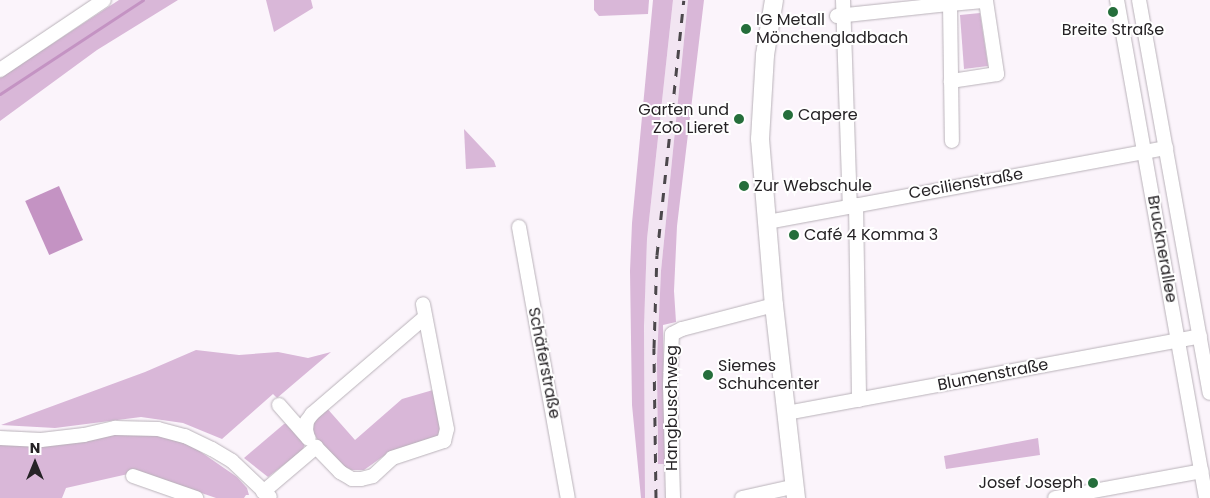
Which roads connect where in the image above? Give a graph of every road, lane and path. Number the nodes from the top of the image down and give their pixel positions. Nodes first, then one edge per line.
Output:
1 (104, 0) edge
2 (774, 0) edge
3 (843, 0) edge
4 (1116, 0) edge
5 (1139, 0) edge
6 (950, 4) junction
7 (840, 16) junction
8 (0, 70) edge
9 (951, 81) junction
10 (952, 141) dead end
11 (1166, 148) junction
12 (1144, 152) junction
13 (853, 205) junction
14 (767, 222) junction
15 (519, 227) dead end
16 (774, 305) junction
17 (1200, 336) junction
18 (1178, 340) junction
19 (1209, 386) edge
20 (859, 400) junction
21 (279, 405) dead end
22 (786, 413) junction
23 (0, 438) edge
24 (312, 442) junction
25 (1202, 472) junction
26 (133, 476) dead end
27 (796, 492) edge
28 (267, 495) edge
29 (196, 498) edge
30 (568, 498) edge
31 (673, 498) edge
32 (742, 498) edge
33 (1055, 498) edge
34 (1206, 498) edge

1 - 8 street
2 - 14 main road
3 - 7 street
4 - 12 street, Brucknerallee
5 - 11 street, Brucknerallee
6 - 7 street
6 - 9 street
6 - 9 street
7 - 13 street
9 - 10 street
11 - 12 street, Cecilienstraße
11 - 17 street, Brucknerallee
12 - 13 street, Cecilienstraße
12 - 18 street, Brucknerallee
13 - 14 street, Cecilienstraße
13 - 20 street
14 - 16 main road
15 - 30 street, Schäferstraße
16 - 22 main road
16 - 31 street, Hangbuschweg
17 - 18 street, Blumenstraße
17 - 19 street, Brucknerallee
18 - 20 street, Blumenstraße
18 - 25 street, Brucknerallee
20 - 22 street, Blumenstraße
21 - 24 street
22 - 27 main road
23 - 28 street
24 - 24 street
24 - 28 street
25 - 33 street
25 - 34 street, Brucknerallee
26 - 29 street
27 - 32 street

